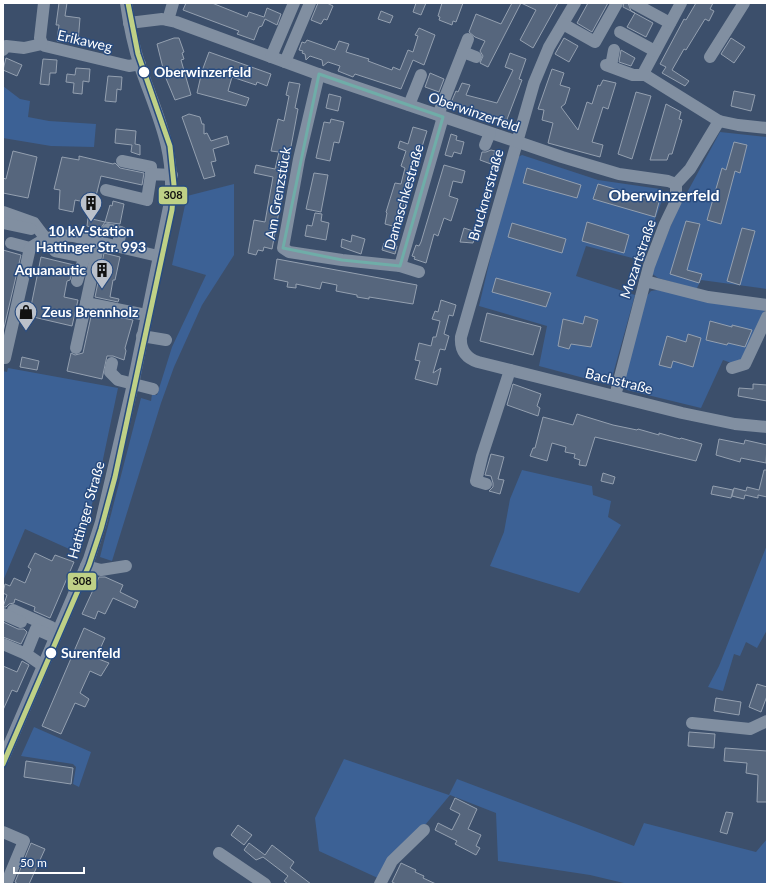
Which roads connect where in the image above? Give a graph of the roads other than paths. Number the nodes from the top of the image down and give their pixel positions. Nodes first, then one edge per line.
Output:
1 (44, 3) edge
2 (126, 3) edge
3 (173, 3) edge
4 (294, 3) edge
5 (310, 3) edge
6 (575, 3) edge
7 (617, 3) edge
8 (681, 3) edge
9 (744, 3) edge
10 (635, 4) edge
11 (168, 20) junction
12 (129, 23) junction
13 (670, 23) junction
14 (563, 24) junction
15 (620, 32) dead end
16 (468, 38) dead end
17 (42, 44) junction
18 (3, 50) edge
19 (614, 50) dead end
20 (655, 51) junction
21 (463, 52) junction
22 (710, 56) dead end
23 (271, 57) junction
24 (476, 57) dead end
25 (285, 62) junction
26 (140, 64) junction
27 (644, 73) junction
28 (319, 74) junction
29 (421, 75) dead end
30 (409, 105) junction
31 (440, 116) junction
32 (719, 121) junction
33 (767, 128) edge
34 (490, 133) junction
35 (517, 142) junction
36 (485, 146) dead end
37 (122, 161) dead end
38 (151, 174) junction
39 (172, 176) junction
40 (676, 184) junction
41 (106, 190) dead end
42 (3, 212) edge
43 (3, 223) edge
44 (108, 229) dead end
45 (47, 237) junction
46 (94, 241) junction
47 (11, 243) dead end
48 (117, 247) junction
49 (30, 248) junction
50 (158, 256) junction
51 (85, 257) junction
52 (400, 266) junction
53 (420, 272) dead end
54 (77, 281) dead end
55 (645, 281) junction
56 (764, 302) edge
57 (86, 303) junction
58 (146, 315) junction
59 (767, 317) edge
60 (142, 336) junction
61 (166, 340) dead end
62 (76, 348) dead end
63 (466, 355) joint
64 (3, 358) edge
65 (112, 363) dead end
66 (732, 368) dead end
67 (510, 370) junction
68 (133, 384) junction
69 (153, 389) dead end
70 (615, 396) junction
71 (767, 427) edge
72 (486, 484) dead end
73 (86, 566) junction
74 (126, 566) dead end
75 (8, 612) edge
76 (36, 629) junction
77 (56, 634) junction
78 (3, 644) edge
79 (26, 654) junction
80 (42, 665) junction
81 (767, 720) edge
82 (692, 723) dead end
83 (3, 759) edge
84 (424, 830) dead end
85 (3, 832) edge
86 (219, 852) dead end
87 (6, 884) edge
88 (265, 884) edge
89 (380, 884) edge

1 - 17 street, Erikaweg
2 - 12 street, Hattinger Straße
3 - 11 street
4 - 23 street
5 - 25 street
6 - 14 street, Brucknerstraße
7 - 14 street
8 - 13 street
9 - 22 street
10 - 13 street
11 - 12 street, Oberwinzerfeld
11 - 23 street, Oberwinzerfeld
12 - 26 street, Hattinger Straße
13 - 20 street
14 - 35 street, Brucknerstraße
15 - 20 street
16 - 21 street, Damaschkestraße
17 - 18 street
17 - 26 street, Erikaweg
19 - 27 street
20 - 27 street
21 - 24 street
21 - 31 street, Damaschkestraße
23 - 25 street, Oberwinzerfeld
25 - 28 street, Oberwinzerfeld
26 - 39 street, Hattinger Straße
27 - 32 street
28 - 30 street, Oberwinzerfeld
28 - 52 street, Am Grenzstück
29 - 30 street
30 - 31 street, Oberwinzerfeld
31 - 34 street, Oberwinzerfeld
31 - 52 street, Damaschkestraße
32 - 33 street
32 - 40 street
34 - 35 street, Oberwinzerfeld
34 - 36 street
35 - 40 street, Oberwinzerfeld
35 - 63 street, Brucknerstraße
37 - 38 street
38 - 39 street
38 - 41 street
39 - 50 street, Hattinger Straße
40 - 55 street, Mozartstraße
42 - 45 street
43 - 45 street
44 - 48 street
45 - 46 street
45 - 49 street
45 - 51 street
46 - 48 street
46 - 51 street
46 - 57 street
47 - 49 street
48 - 50 street
49 - 64 street
50 - 58 street, Hattinger Straße
51 - 54 street
52 - 53 street, Damaschkestraße
55 - 56 street
55 - 70 street, Mozartstraße
57 - 58 street
57 - 62 street
58 - 60 street, Hattinger Straße
59 - 66 street
60 - 61 street
60 - 68 street, Hattinger Straße
63 - 67 street, Bachstraße
65 - 68 street
67 - 70 street, Bachstraße
67 - 72 street
68 - 69 street
68 - 73 street, Hattinger Straße
70 - 71 street, Bachstraße
73 - 74 street
73 - 77 street, Hattinger Straße
75 - 76 street
75 - 77 street
76 - 77 street
76 - 79 street
77 - 80 street, Hattinger Straße
78 - 79 street
79 - 80 street
80 - 83 street, Hattinger Straße
81 - 82 street
84 - 89 street
85 - 87 street
86 - 88 street

